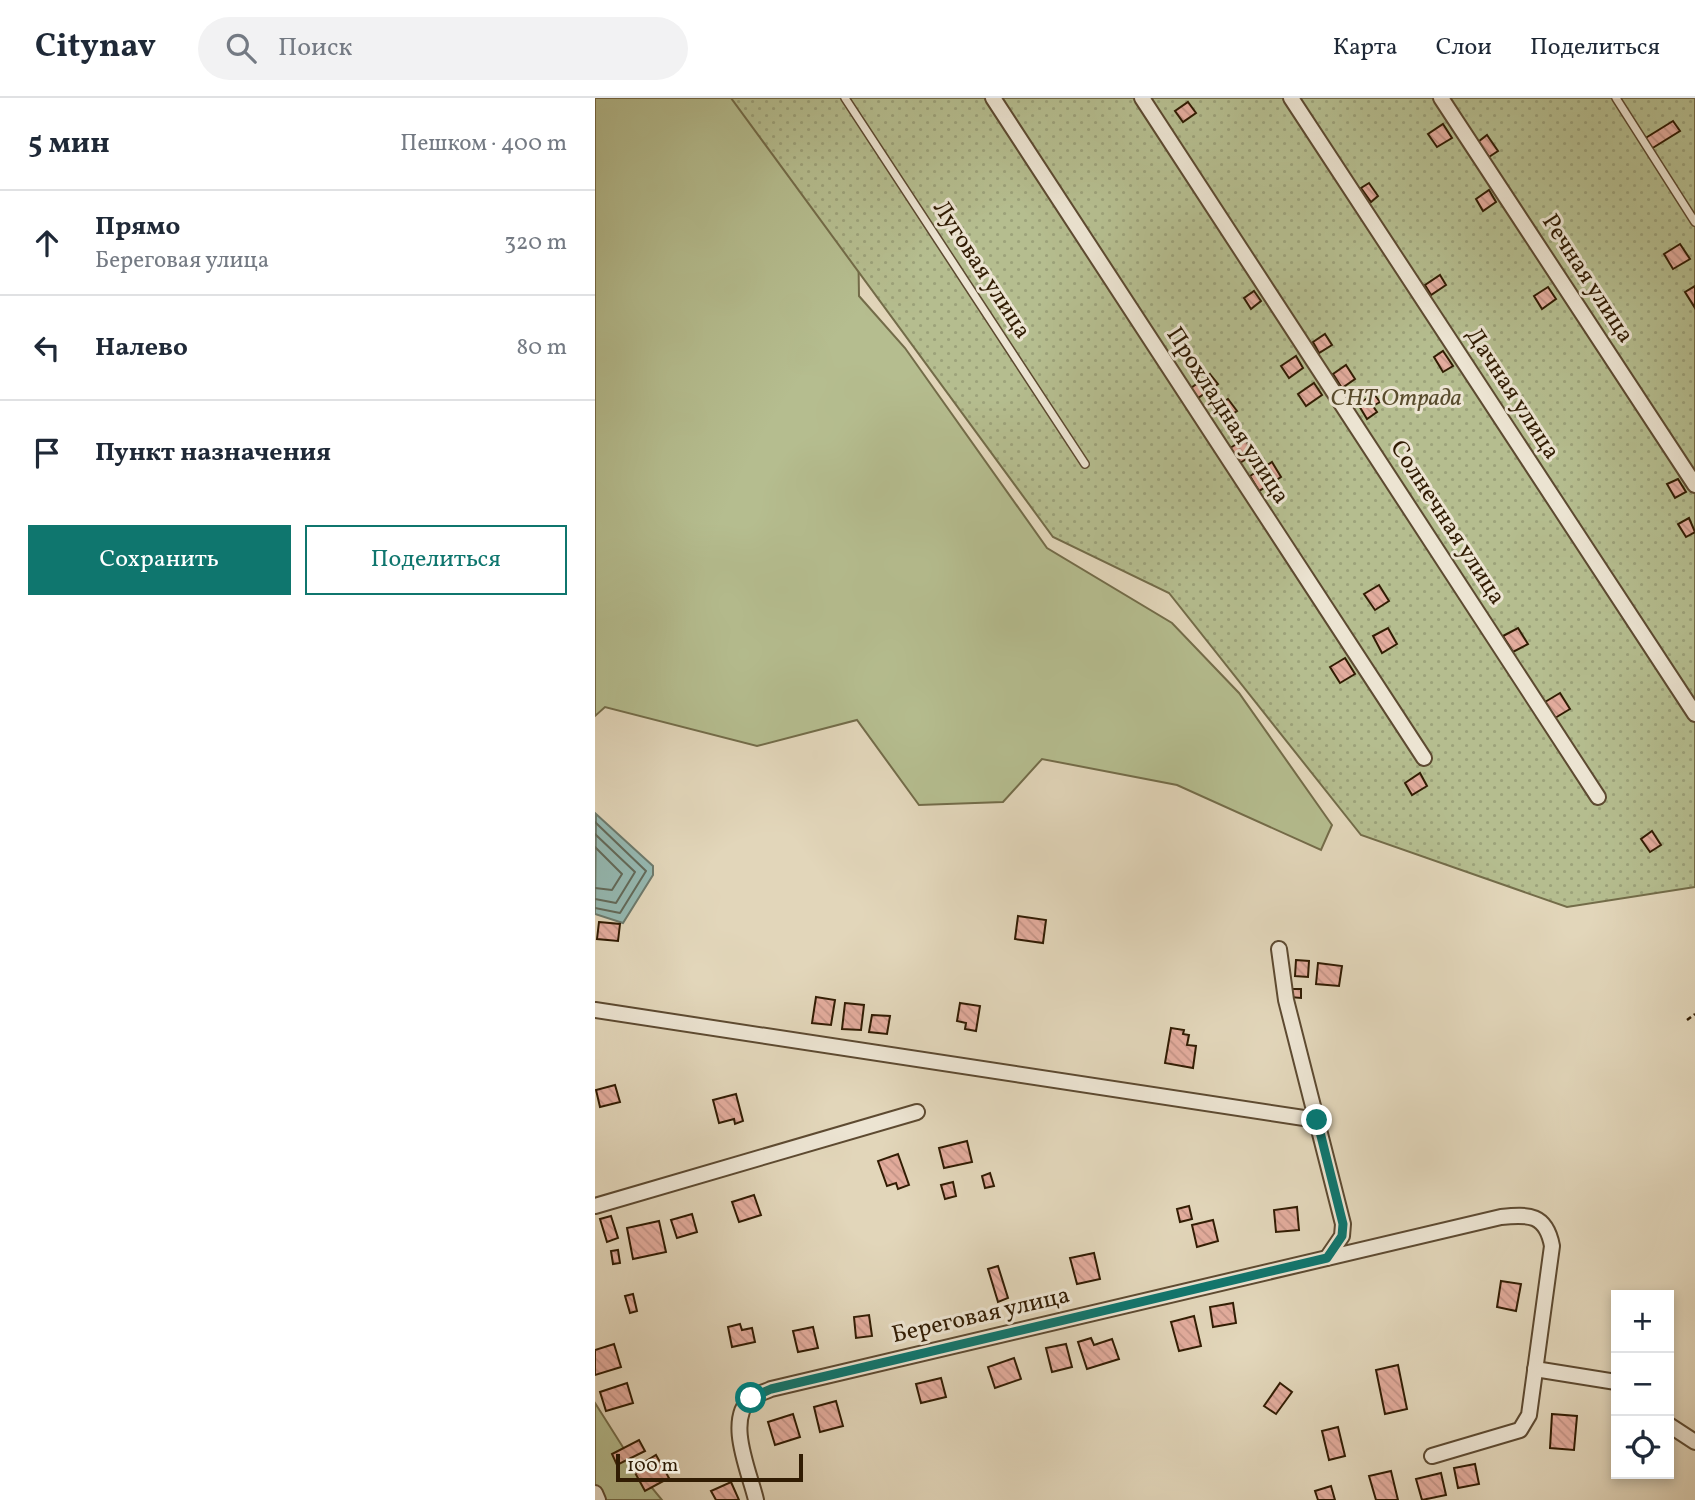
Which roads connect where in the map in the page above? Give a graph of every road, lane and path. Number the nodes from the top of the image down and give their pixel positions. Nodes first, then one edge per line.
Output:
1 (845, 98) edge
2 (993, 98) edge
3 (1142, 98) edge
4 (1291, 98) edge
5 (1441, 98) edge
6 (1616, 98) edge
7 (1695, 222) edge
8 (1085, 464) dead end
9 (1695, 485) edge
10 (1695, 714) edge
11 (1424, 758) dead end
12 (1598, 797) dead end
13 (1279, 949) dead end
14 (595, 1010) edge
15 (1695, 1014) edge
16 (1687, 1020) dead end
17 (918, 1112) dead end
18 (1317, 1120) junction
19 (595, 1206) edge
20 (1327, 1258) junction
21 (1535, 1370) junction
22 (1611, 1381) edge
23 (1674, 1428) edge
24 (1695, 1443) edge
25 (1432, 1456) dead end
26 (595, 1493) edge
27 (598, 1500) edge
28 (756, 1500) edge

1 - 8 lane, Луговая улица
2 - 11 street, Прохладная улица
3 - 12 street, Солнечная улица
4 - 10 street, Дачная улица
5 - 9 street, Речная улица
6 - 7 lane
13 - 18 street
14 - 18 street
15 - 16 path
17 - 19 street
18 - 20 street
20 - 21 street
20 - 28 street, Береговая улица
21 - 22 street
21 - 25 street
23 - 24 street
26 - 27 street

